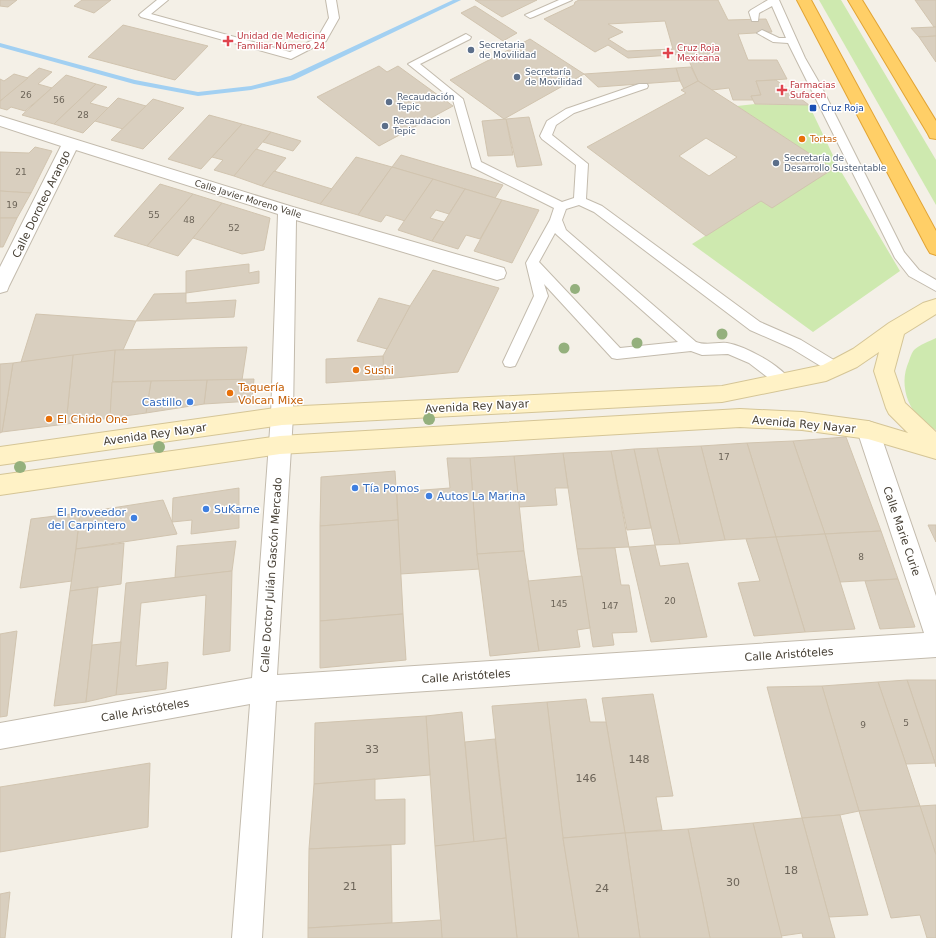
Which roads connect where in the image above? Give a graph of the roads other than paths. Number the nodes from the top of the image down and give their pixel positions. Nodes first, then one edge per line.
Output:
1 (163, 0) edge
2 (331, 0) edge
3 (566, 0) edge
4 (774, 0) edge
5 (804, 0) edge
6 (855, 0) edge
7 (530, 15) dead end
8 (754, 19) dead end
9 (762, 33) dead end
10 (466, 37) dead end
11 (792, 39) junction
12 (643, 86) dead end
13 (0, 121) edge
14 (936, 134) edge
15 (71, 144) junction
16 (580, 201) junction
17 (561, 206) junction
18 (287, 211) junction
19 (556, 220) junction
20 (936, 248) edge
21 (532, 264) junction
22 (497, 273) dead end
23 (0, 286) edge
24 (936, 286) edge
25 (936, 306) edge
26 (896, 328) junction
27 (691, 346) junction
28 (510, 362) dead end
29 (838, 369) junction
30 (784, 382) junction
31 (282, 416) junction
32 (868, 430) junction
33 (280, 445) junction
34 (936, 445) edge
35 (936, 450) edge
36 (0, 456) edge
37 (0, 485) edge
38 (936, 632) edge
39 (936, 645) edge
40 (262, 689) junction
41 (0, 736) edge
42 (247, 938) edge

1 - 2 lane
3 - 7 lane
4 - 8 lane
4 - 11 lane
5 - 20 highway
6 - 14 highway
9 - 11 lane
10 - 17 lane
11 - 24 lane
12 - 16 lane
13 - 15 street, Calle Javier Moreno Valle
15 - 18 street, Calle Javier Moreno Valle
15 - 23 street, Calle Doroteo Arango
16 - 17 lane
16 - 29 lane
17 - 19 lane
18 - 22 street, Calle Javier Moreno Valle
18 - 31 street, Calle Doctor Julián Gascón Mercado
19 - 21 lane
19 - 27 lane
21 - 27 lane
21 - 28 lane
25 - 26 main road, Avenida Rey Nayar
26 - 29 main road, Avenida Rey Nayar
26 - 34 main road
27 - 30 lane
29 - 30 main road, Avenida Rey Nayar
30 - 31 main road, Avenida Rey Nayar
31 - 33 street, Calle Doctor Julián Gascón Mercado
31 - 36 main road, Avenida Rey Nayar
32 - 33 main road, Avenida Rey Nayar
32 - 35 main road, Avenida Rey Nayar
32 - 38 street, Calle Marie Curie
33 - 37 main road, Avenida Rey Nayar
33 - 40 street, Calle Doctor Julián Gascón Mercado
39 - 40 street, Calle Aristóteles
40 - 41 street, Calle Aristóteles
40 - 42 street, Calle Doctor Julián Gascón Mercado

